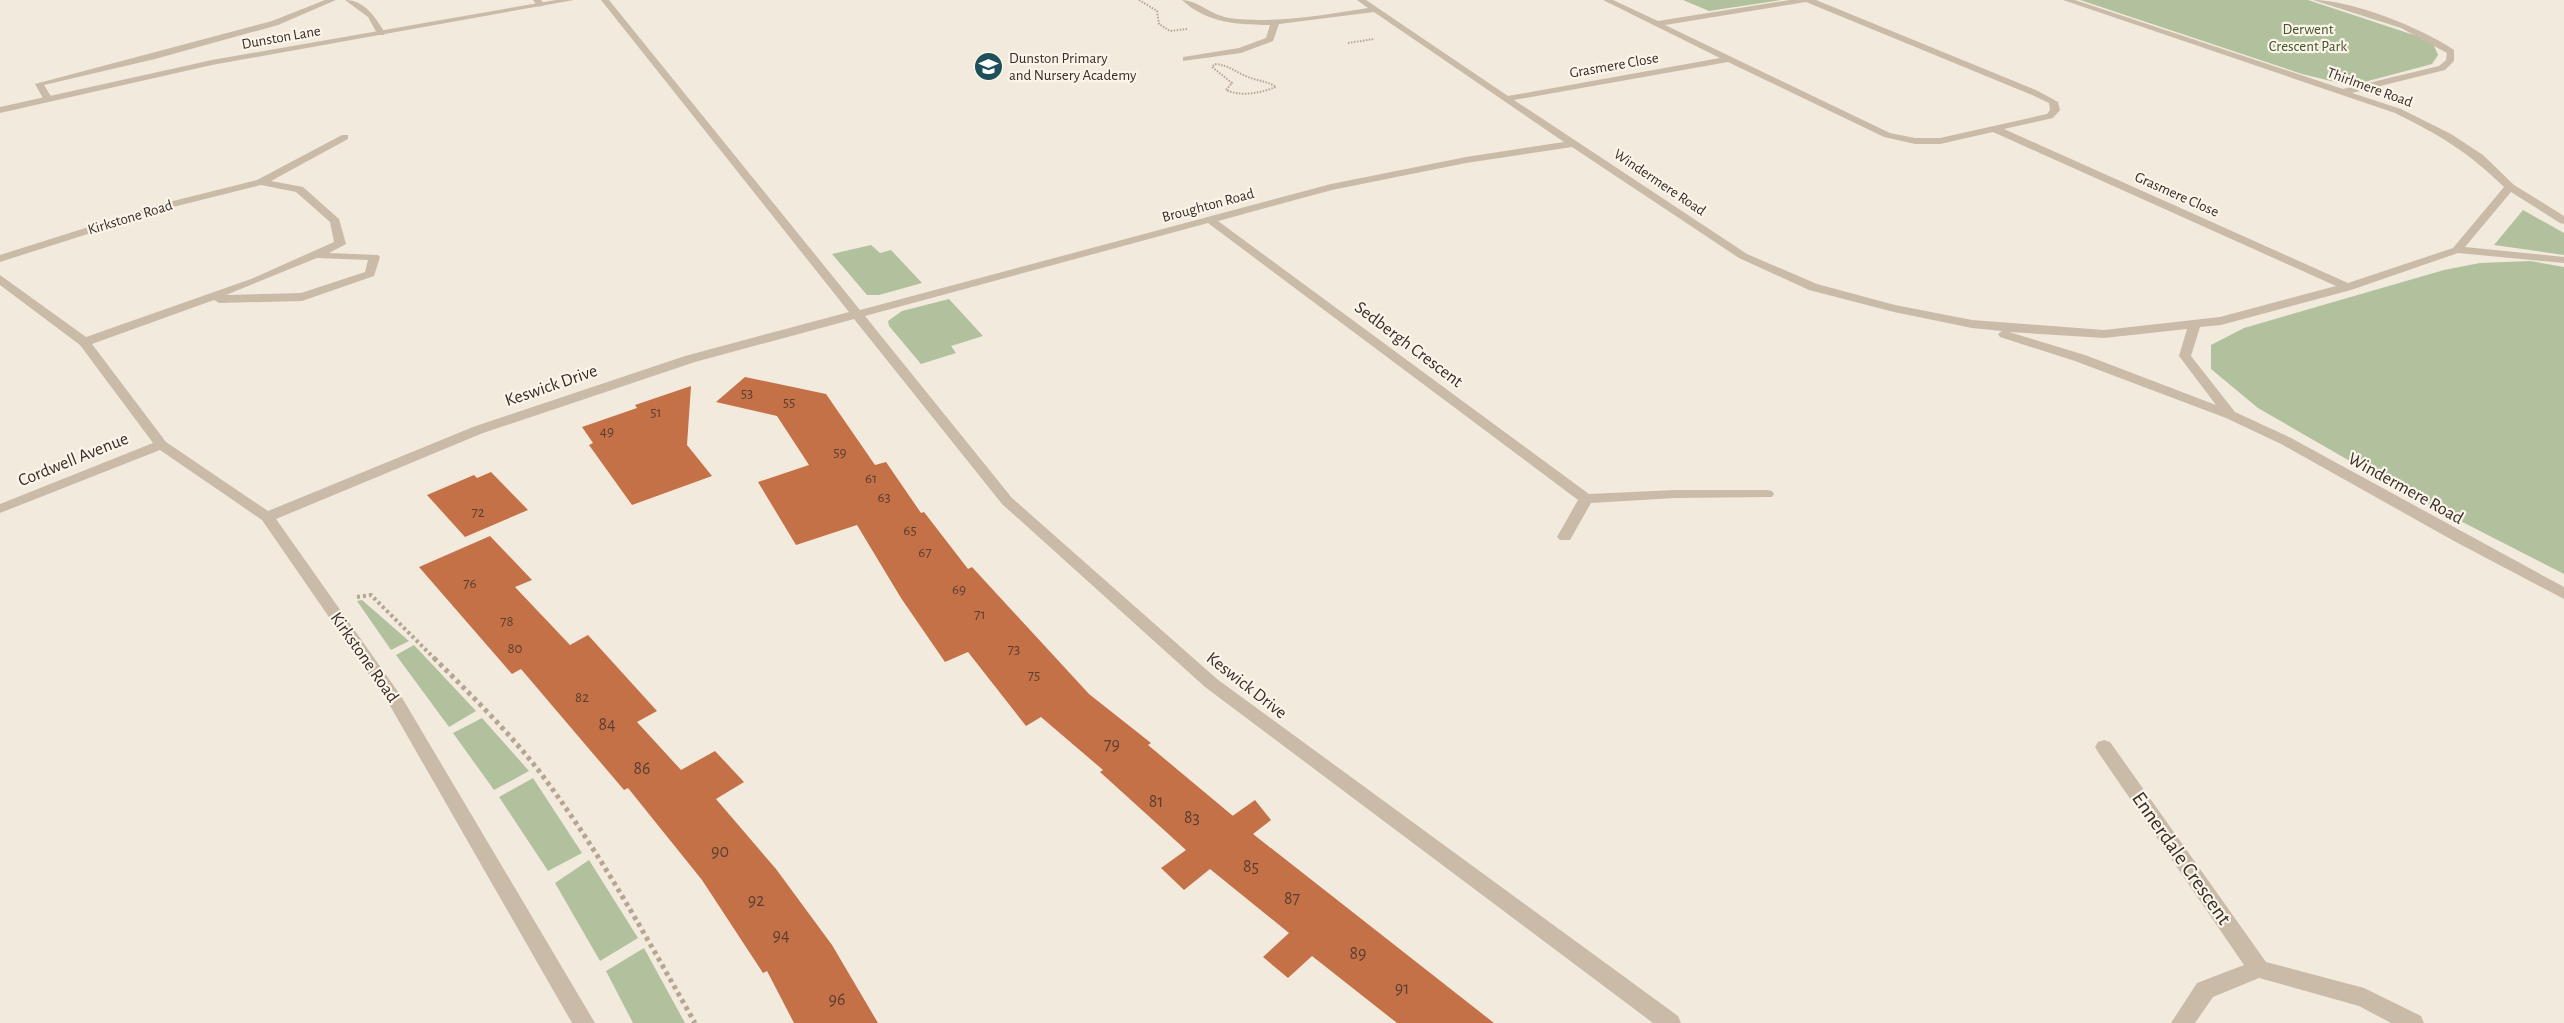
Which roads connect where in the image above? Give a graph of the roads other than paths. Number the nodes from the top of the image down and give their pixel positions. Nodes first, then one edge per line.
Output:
1 (332, 0) edge
2 (349, 0) edge
3 (570, 0) edge
4 (605, 0) edge
5 (1186, 0) edge
6 (1361, 0) edge
7 (1608, 0) edge
8 (1804, 0) edge
9 (1809, 0) edge
10 (2067, 0) edge
11 (2317, 0) edge
12 (539, 2) edge
13 (1374, 10) junction
14 (1275, 24) junction
15 (1657, 24) junction
16 (381, 33) junction
17 (1206, 56) junction
18 (1186, 59) dead end
19 (1728, 59) junction
20 (1215, 64) road end
21 (2343, 92) junction
22 (47, 98) junction
23 (1506, 99) junction
24 (0, 110) edge
25 (1995, 129) junction
26 (345, 137) dead end
27 (1571, 144) junction
28 (261, 182) junction
29 (2510, 187) junction
30 (1210, 220) junction
31 (2564, 221) edge
32 (2457, 250) junction
33 (315, 255) junction
34 (0, 259) edge
35 (2564, 260) edge
36 (0, 279) edge
37 (2347, 287) junction
38 (205, 299) junction
39 (857, 316) junction
40 (1972, 324) junction
41 (2194, 325) junction
42 (84, 342) junction
43 (2231, 415) junction
44 (161, 445) junction
45 (1767, 494) dead end
46 (1586, 499) junction
47 (0, 510) edge
48 (267, 517) junction
49 (1565, 537) dead end
50 (2564, 594) edge
51 (2104, 747) dead end
52 (2259, 969) junction
53 (584, 1023) edge
54 (1670, 1023) edge
55 (2182, 1023) edge
56 (2413, 1023) edge

1 - 22 street
2 - 16 street
3 - 12 street, Dunston Lane
4 - 39 street, Keswick Drive
5 - 14 street
6 - 13 street, Windermere Road
7 - 15 street, Grasmere Close
8 - 15 street, Grasmere Close
9 - 25 street, Grasmere Close
10 - 21 street, Thirlmere Road
11 - 21 street
12 - 16 street, Dunston Lane
13 - 14 street
13 - 23 street, Windermere Road
14 - 17 street
15 - 19 street, Grasmere Close
16 - 22 street, Dunston Lane
17 - 18 street
17 - 20 street
19 - 23 street, Grasmere Close
19 - 25 street, Grasmere Close
21 - 29 street, Thirlmere Road
22 - 24 street, Dunston Lane
23 - 27 street, Windermere Road
25 - 37 street, Grasmere Close
26 - 28 street, Kirkstone Road
27 - 30 street, Broughton Road
27 - 40 street, Windermere Road
28 - 33 street, Kirkstone Road
28 - 34 street, Kirkstone Road
29 - 31 street, Thirlmere Road
29 - 32 street
30 - 39 street, Broughton Road
30 - 46 street, Sedbergh Crescent
32 - 35 street
32 - 37 street
33 - 38 street, Kirkstone Road
33 - 38 street, Kirkstone Road
36 - 42 street, Kirkstone Road
37 - 41 street, Windermere Road
38 - 42 street, Kirkstone Road
39 - 48 street, Keswick Drive
39 - 54 street, Keswick Drive
40 - 41 street, Windermere Road
40 - 43 street, Windermere Road
41 - 43 street, Windermere Road
42 - 44 street, Kirkstone Road
43 - 50 street, Windermere Road
44 - 47 street, Cordwell Avenue
44 - 48 street, Kirkstone Road
45 - 46 street
46 - 49 street
48 - 53 street, Kirkstone Road
51 - 52 street, Ennerdale Crescent
52 - 55 street
52 - 56 street

